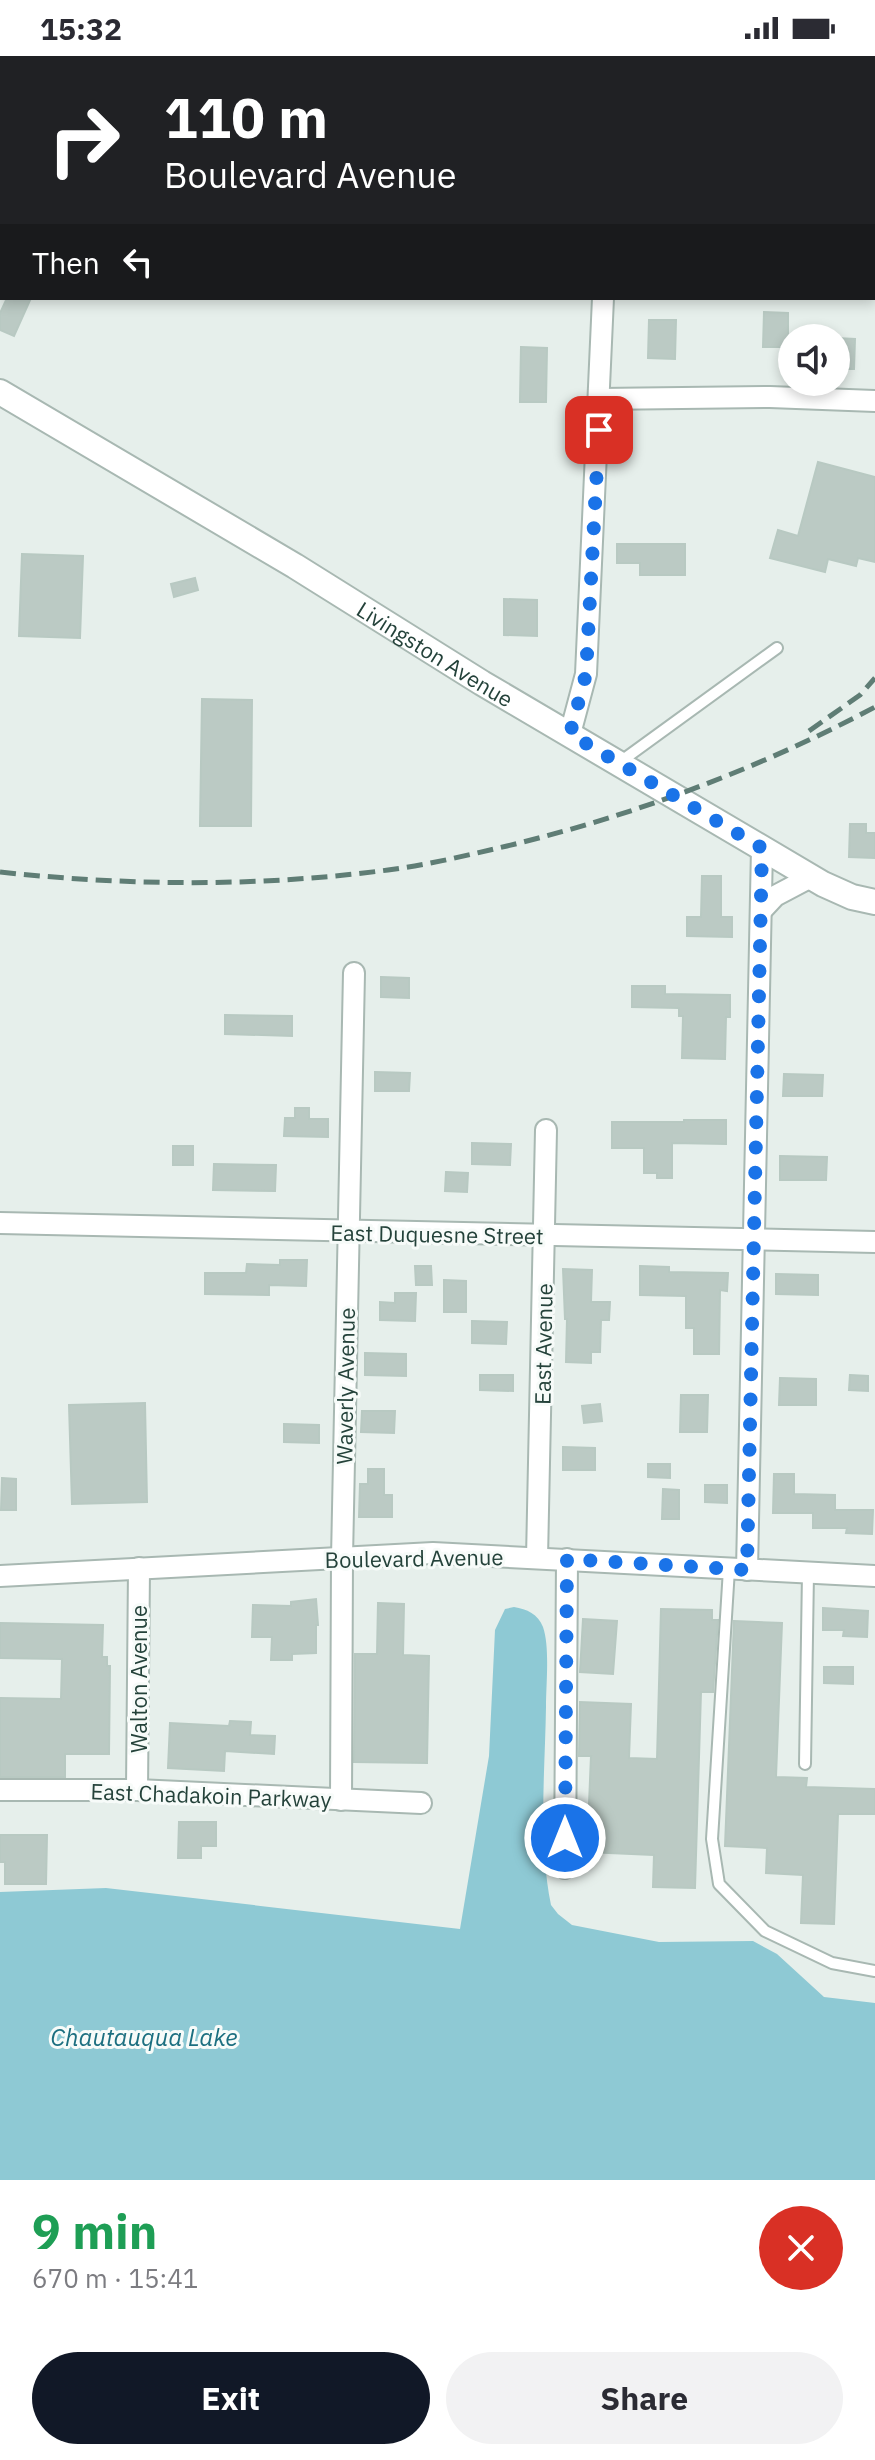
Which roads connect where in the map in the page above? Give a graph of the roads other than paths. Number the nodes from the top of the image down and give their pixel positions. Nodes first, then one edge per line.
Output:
1 (603, 300) edge
2 (0, 392) edge
3 (600, 399) junction
4 (875, 401) edge
5 (777, 648) dead end
6 (570, 734) junction
7 (619, 762) junction
8 (762, 848) junction
9 (811, 877) junction
10 (875, 902) edge
11 (761, 911) junction
12 (354, 973) dead end
13 (546, 1130) dead end
14 (0, 1223) edge
15 (347, 1232) junction
16 (544, 1236) junction
17 (756, 1240) junction
18 (875, 1242) edge
19 (342, 1558) junction
20 (537, 1558) junction
21 (567, 1559) junction
22 (139, 1568) junction
23 (738, 1569) junction
24 (808, 1573) junction
25 (0, 1576) edge
26 (875, 1576) edge
27 (805, 1764) dead end
28 (0, 1790) edge
29 (137, 1790) junction
30 (341, 1800) junction
31 (421, 1803) dead end
32 (565, 1868) dead end
33 (875, 1971) edge

1 - 3 street
2 - 6 street, Livingston Avenue
3 - 4 street
3 - 6 street
5 - 7 lane
6 - 7 street, Livingston Avenue
7 - 8 street, Livingston Avenue
8 - 9 street, Livingston Avenue
8 - 11 street
9 - 10 street, Livingston Avenue
9 - 11 street
11 - 17 street
12 - 15 street, Waverly Avenue
13 - 16 street, East Avenue
14 - 15 street, East Duquesne Street
15 - 16 street, East Duquesne Street
15 - 19 street, Waverly Avenue
16 - 17 street, East Duquesne Street
16 - 20 street, East Avenue
17 - 18 street, East Duquesne Street
17 - 23 street
19 - 20 street, Boulevard Avenue
19 - 22 street, Boulevard Avenue
19 - 30 street, Waverly Avenue
20 - 21 street, Boulevard Avenue
21 - 23 street, Boulevard Avenue
21 - 32 street
22 - 25 street, Boulevard Avenue
22 - 29 street, Walton Avenue
23 - 24 street, Boulevard Avenue
23 - 33 lane
24 - 26 street, Boulevard Avenue
24 - 27 lane
28 - 29 street, East Chadakoin Parkway
29 - 30 street, East Chadakoin Parkway
30 - 31 street, East Chadakoin Parkway

